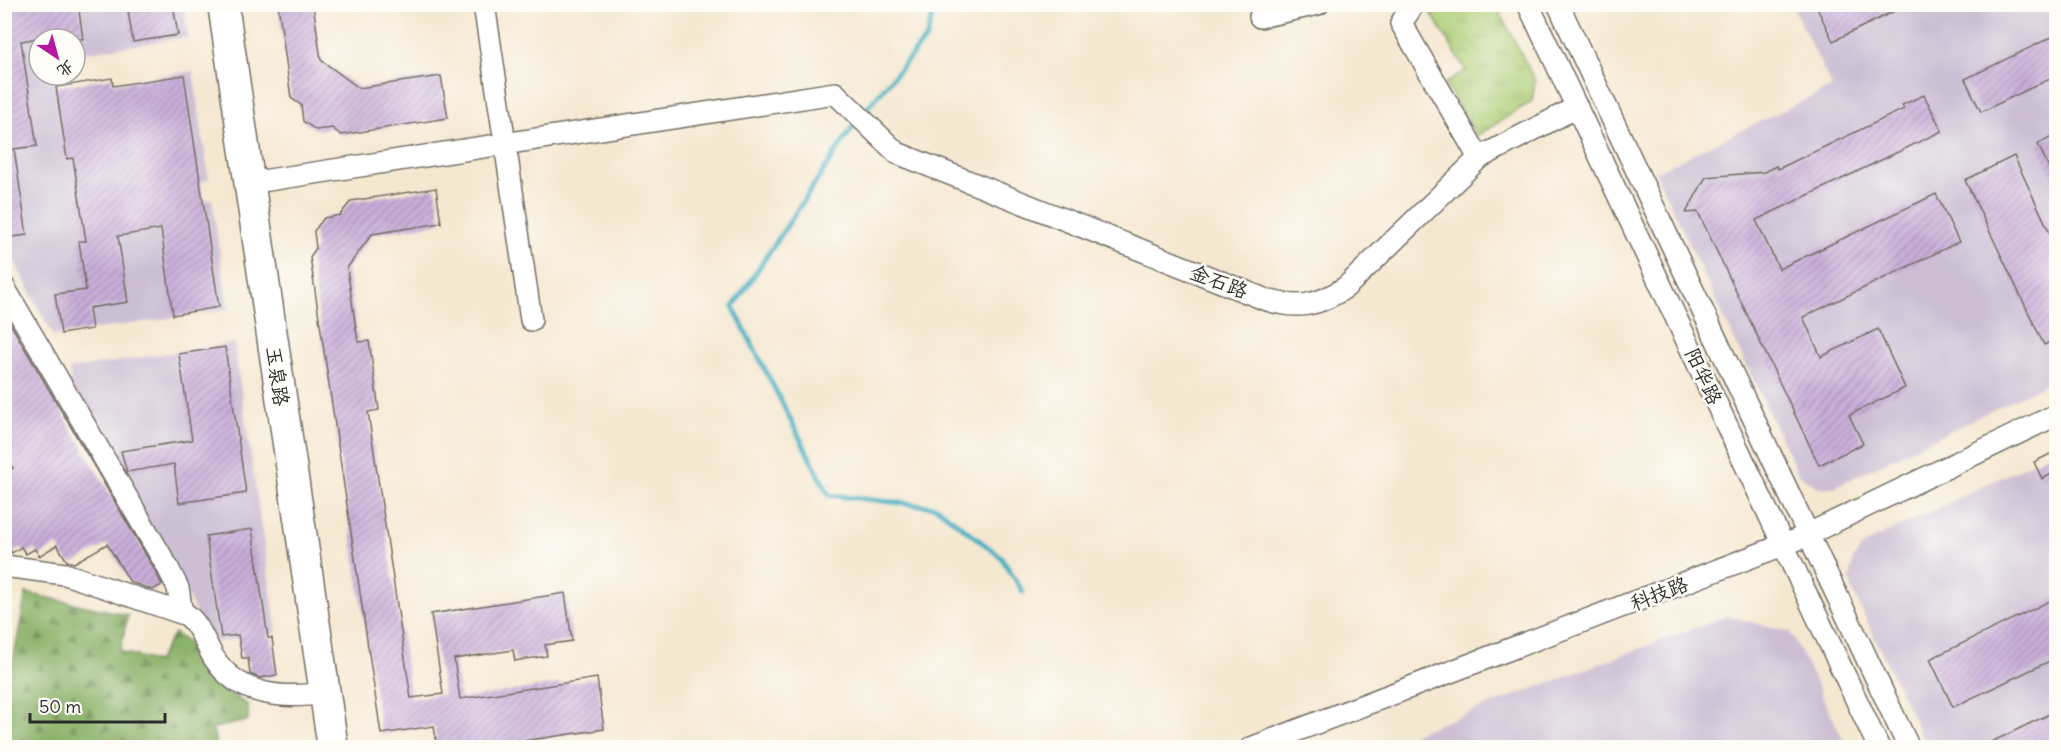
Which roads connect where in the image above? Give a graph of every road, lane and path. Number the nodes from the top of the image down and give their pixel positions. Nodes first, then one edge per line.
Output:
1 (223, 4) edge
2 (484, 4) edge
3 (1318, 4) edge
4 (1414, 4) edge
5 (1528, 4) edge
6 (1558, 4) edge
7 (1260, 17) dead end
8 (1577, 107) junction
9 (503, 130) dead end
10 (507, 157) dead end
11 (1479, 158) junction
12 (249, 183) junction
13 (4, 287) edge
14 (531, 320) dead end
15 (2056, 415) edge
16 (1809, 535) junction
17 (1784, 545) junction
18 (4, 566) edge
19 (182, 612) junction
20 (326, 693) junction
21 (333, 747) edge
22 (1251, 747) edge
23 (1879, 747) edge
24 (1909, 747) edge

1 - 12 street, 玉泉路
2 - 9 street
3 - 7 street
4 - 11 street
5 - 8 street, 阳华路
6 - 16 street, 阳华路
8 - 11 street, 金石路
8 - 17 street, 阳华路
10 - 14 street
11 - 12 street, 金石路
12 - 20 street, 玉泉路
13 - 19 street
15 - 16 street, 科技路
16 - 17 street, 科技路
16 - 24 street, 阳华路
17 - 22 street, 科技路
17 - 23 street, 阳华路
18 - 19 street
19 - 20 street
20 - 21 street, 玉泉路

